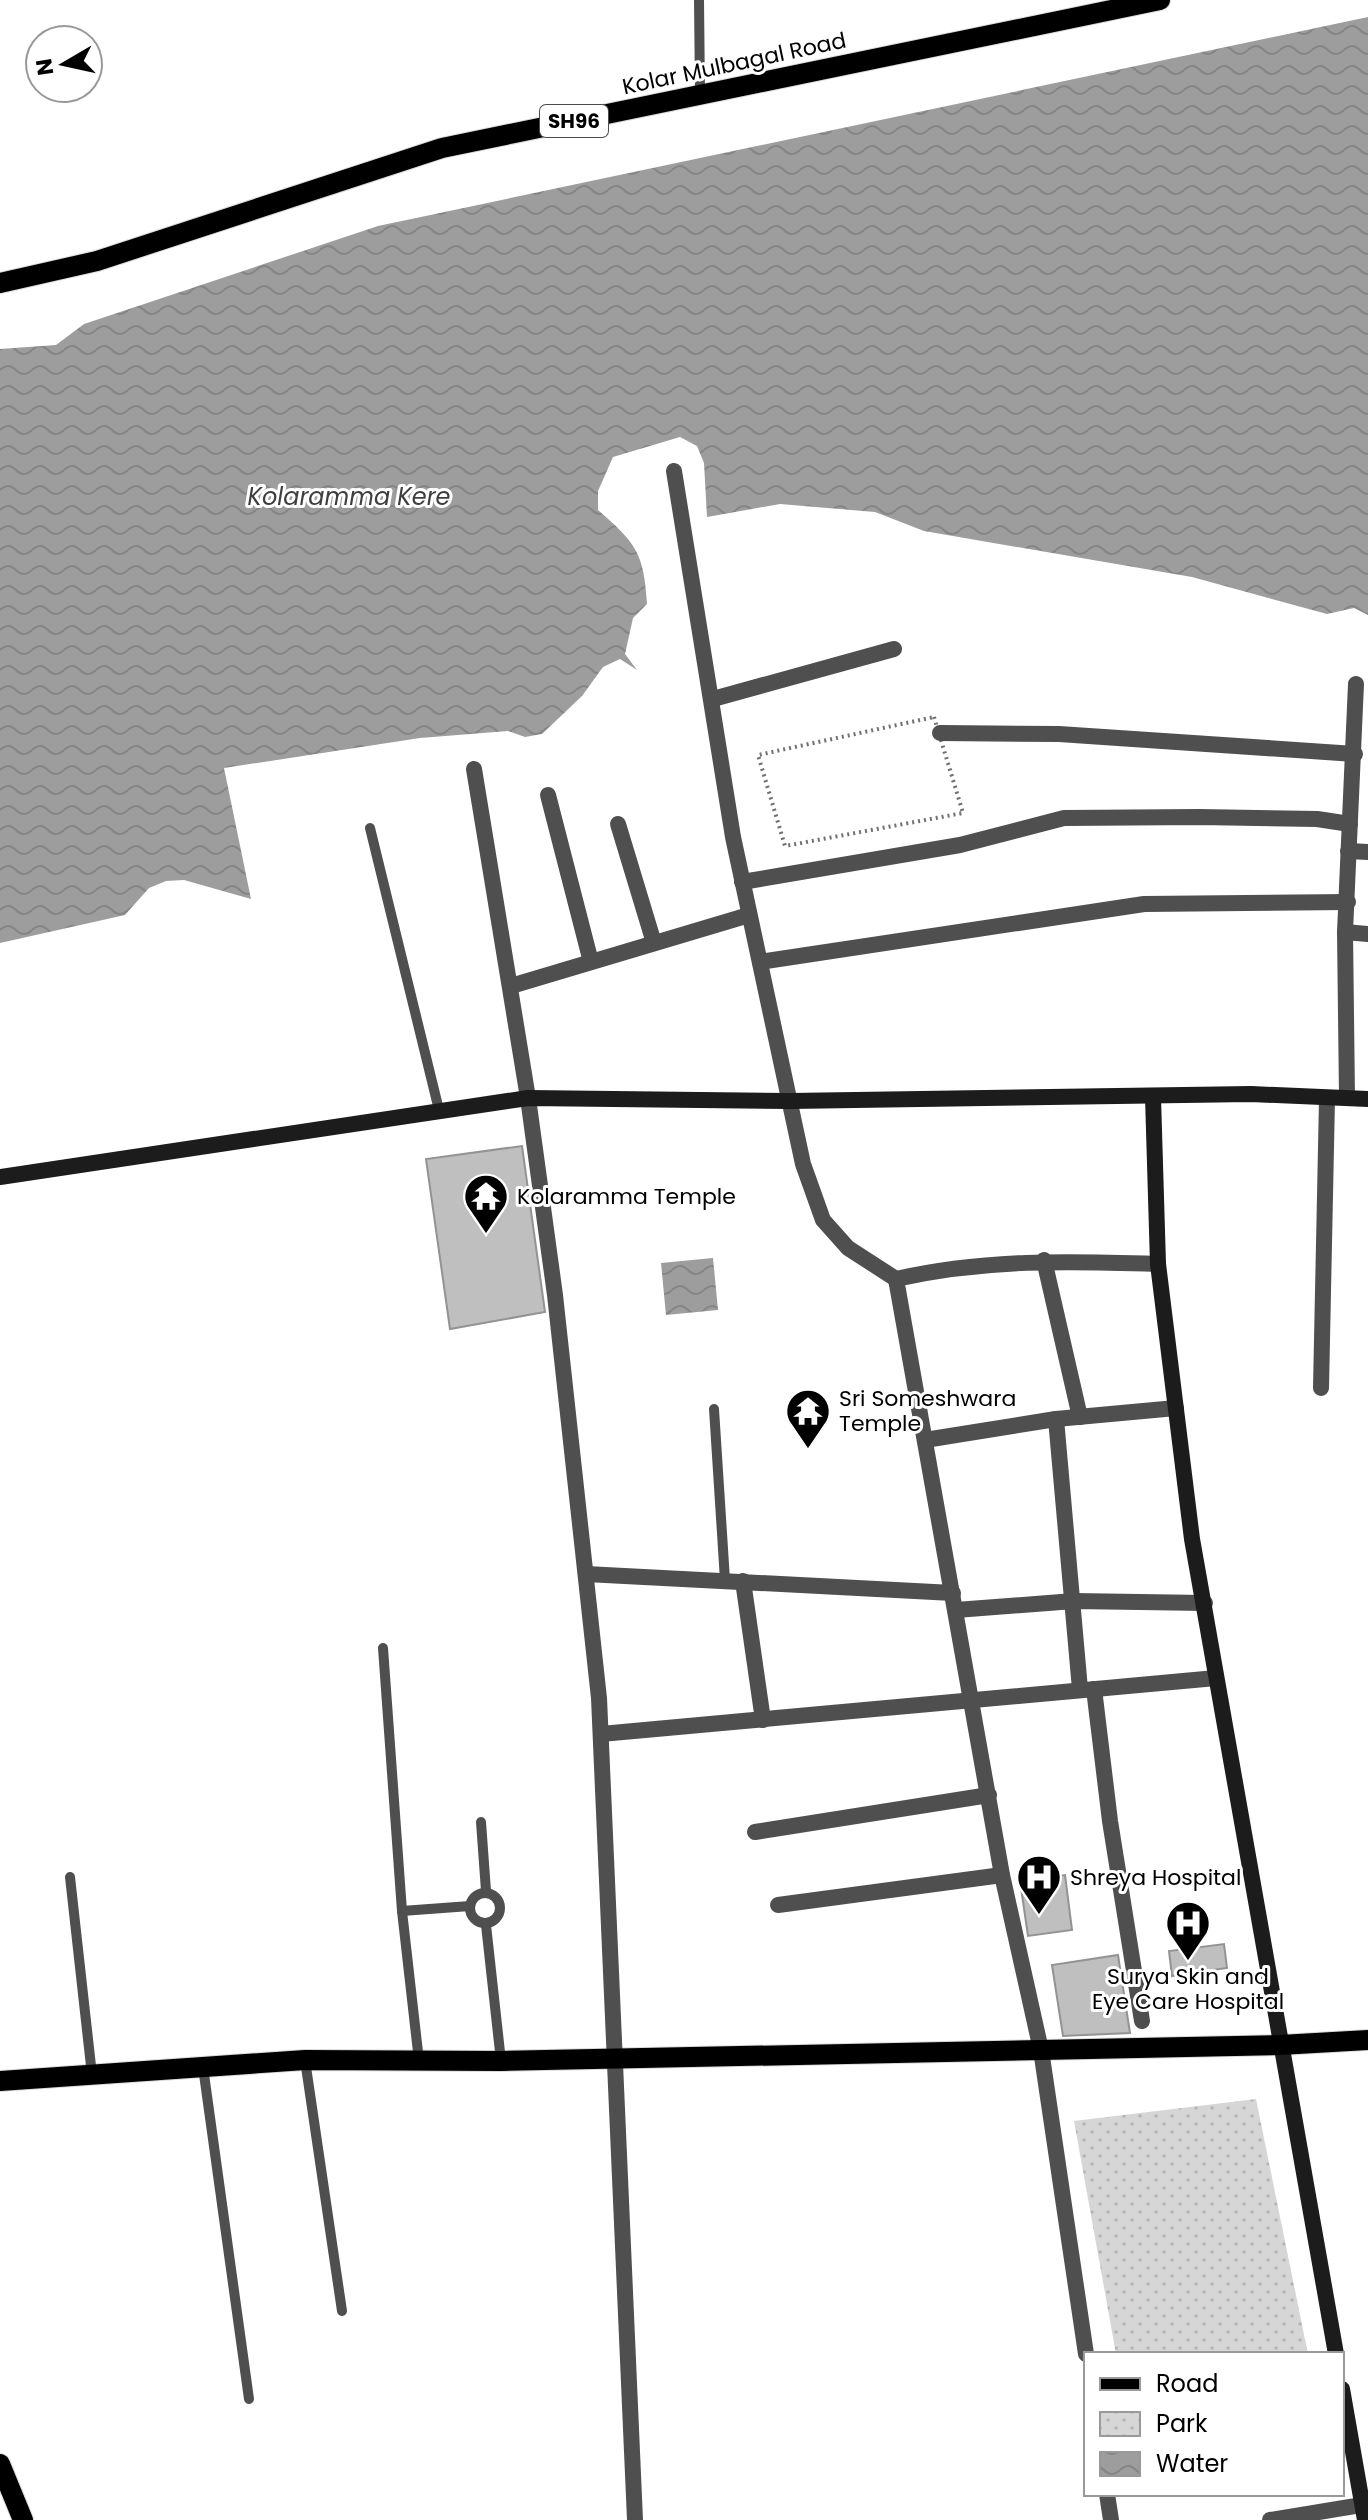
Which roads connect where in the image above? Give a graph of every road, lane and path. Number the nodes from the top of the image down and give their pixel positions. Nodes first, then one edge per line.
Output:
1 (699, 0) edge
2 (1160, 0) edge
3 (700, 95) junction
4 (0, 283) edge
5 (674, 471) dead end
6 (894, 649) dead end
7 (1356, 684) dead end
8 (713, 699) junction
9 (940, 733) junction
10 (1355, 754) junction
11 (474, 769) dead end
12 (548, 795) dead end
13 (618, 824) dead end
14 (1350, 824) junction
15 (370, 828) dead end
16 (1348, 851) junction
17 (1368, 852) edge
18 (742, 882) junction
19 (1348, 902) junction
20 (749, 915) junction
21 (1345, 932) junction
22 (1368, 934) edge
23 (654, 943) junction
24 (591, 962) junction
25 (760, 962) junction
26 (511, 986) junction
27 (1153, 1097) junction
28 (1347, 1097) junction
29 (528, 1098) junction
30 (1327, 1099) junction
31 (1368, 1099) edge
32 (790, 1101) junction
33 (439, 1110) junction
34 (0, 1177) edge
35 (1044, 1260) junction
36 (1158, 1264) junction
37 (896, 1279) junction
38 (1321, 1388) dead end
39 (1176, 1408) junction
40 (714, 1409) dead end
41 (1080, 1417) junction
42 (1056, 1419) junction
43 (925, 1440) junction
44 (586, 1574) junction
45 (725, 1580) junction
46 (743, 1581) junction
47 (953, 1593) junction
48 (1074, 1601) junction
49 (1205, 1603) junction
50 (956, 1610) junction
51 (383, 1648) dead end
52 (1216, 1678) junction
53 (1087, 1689) junction
54 (974, 1703) junction
55 (763, 1720) junction
56 (601, 1734) junction
57 (989, 1795) junction
58 (481, 1822) dead end
59 (755, 1832) dead end
60 (1002, 1875) junction
61 (70, 1877) dead end
62 (486, 1891) junction
63 (778, 1905) dead end
64 (470, 1906) junction
65 (402, 1911) junction
66 (486, 1925) junction
67 (1142, 2021) dead end
68 (1368, 2040) edge
69 (1280, 2045) junction
70 (1041, 2050) junction
71 (617, 2058) junction
72 (305, 2060) junction
73 (419, 2061) junction
74 (501, 2061) junction
75 (203, 2067) junction
76 (92, 2075) junction
77 (0, 2081) edge
78 (342, 2311) dead end
79 (1086, 2352) edge
80 (1336, 2352) edge
81 (249, 2399) dead end
82 (1344, 2400) edge
83 (0, 2464) edge
84 (1107, 2496) edge
85 (1365, 2510) edge
86 (23, 2520) edge
87 (635, 2520) edge
88 (1111, 2520) edge
89 (1270, 2520) edge

1 - 3 lane
2 - 3 main road, Kolar Mulbagal Road / SH96
3 - 4 main road, Kolar Mulbagal Road / SH96
5 - 8 street
6 - 8 street
7 - 10 street
8 - 18 street
9 - 9 path
9 - 10 street
10 - 14 street
11 - 26 street
12 - 24 street
13 - 23 street
14 - 16 street
14 - 18 street
15 - 33 lane
16 - 17 street
16 - 19 street
18 - 20 street
19 - 21 street
19 - 25 street
20 - 23 street
20 - 25 street
21 - 22 street
21 - 28 street
23 - 24 street
24 - 26 street
25 - 32 street
26 - 29 street
27 - 30 street
27 - 32 street
27 - 36 street
28 - 30 street
28 - 31 street
29 - 32 street
29 - 33 street
29 - 44 street
30 - 38 street
32 - 37 street
33 - 34 street
35 - 36 street
35 - 37 street
35 - 41 street
36 - 39 street
37 - 43 street
39 - 41 street
39 - 49 street
40 - 45 lane
41 - 42 street
42 - 43 street
42 - 48 street
43 - 47 street
44 - 45 street
44 - 56 street
45 - 46 street
46 - 47 street
46 - 55 street
47 - 50 street
48 - 49 street
48 - 50 street
48 - 53 street
49 - 52 street
50 - 54 street
51 - 65 lane
52 - 53 street
52 - 69 street
53 - 54 street
53 - 67 street
54 - 55 street
54 - 57 street
55 - 56 street
56 - 71 street
57 - 59 street
57 - 60 street
58 - 62 lane
60 - 63 street
60 - 70 street
61 - 76 lane
62 - 64 lane
62 - 66 lane
64 - 65 lane
64 - 66 lane
65 - 73 lane
66 - 74 lane
68 - 69 main road
69 - 70 main road
69 - 80 street
70 - 71 main road
70 - 79 street
71 - 74 main road
71 - 87 street
72 - 73 main road
72 - 75 main road
72 - 78 lane
73 - 74 main road
75 - 76 main road
75 - 81 lane
76 - 77 main road
82 - 85 street
83 - 86 main road
84 - 88 street
85 - 89 street

